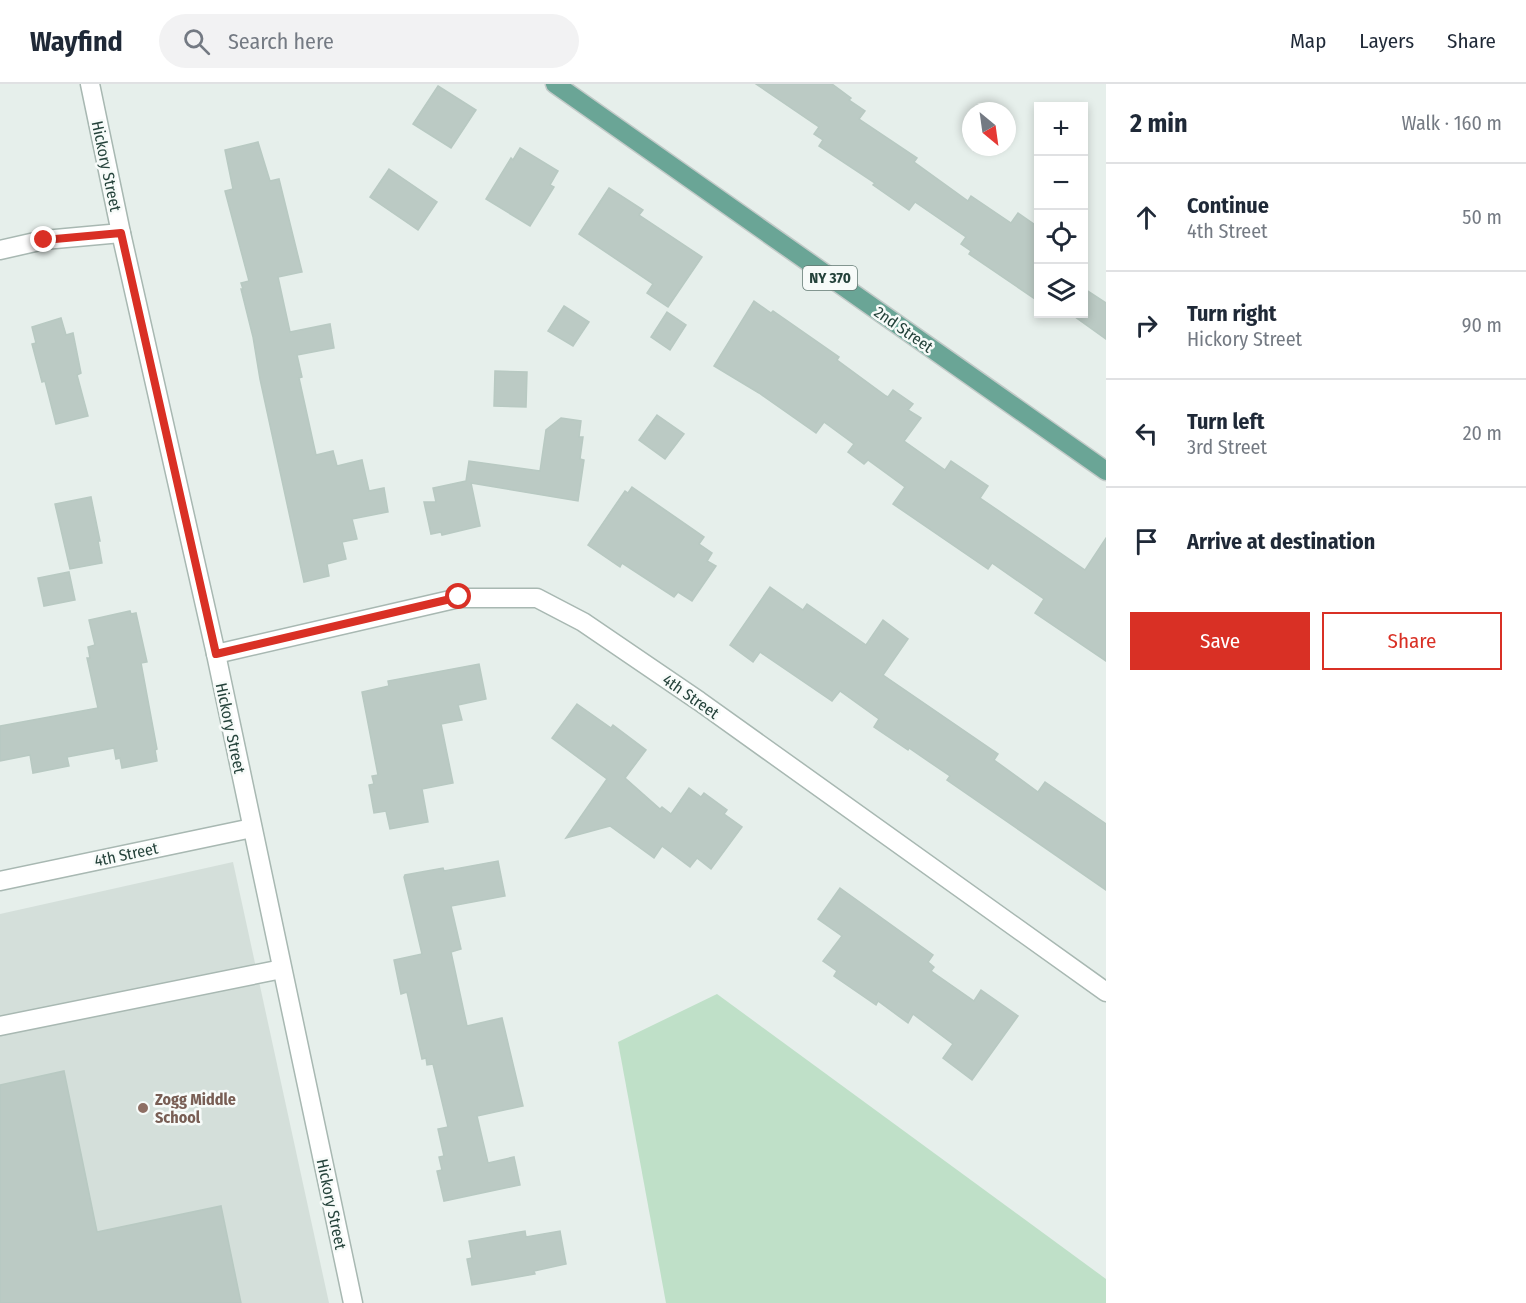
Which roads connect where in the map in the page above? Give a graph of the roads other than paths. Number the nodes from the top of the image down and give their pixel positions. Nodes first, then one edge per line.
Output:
1 (90, 84) edge
2 (555, 84) edge
3 (121, 233) junction
4 (0, 250) edge
5 (1106, 471) edge
6 (216, 654) junction
7 (252, 828) junction
8 (0, 880) edge
9 (282, 969) junction
10 (1106, 992) edge
11 (0, 1026) edge
12 (354, 1303) edge

1 - 3 street, Hickory Street
2 - 5 main road, 2nd Street / NY 370
3 - 4 street
3 - 6 street, Hickory Street
6 - 7 street, Hickory Street
6 - 10 street, 4th Street
7 - 8 street, 4th Street
7 - 9 street, Hickory Street
9 - 11 street
9 - 12 street, Hickory Street

